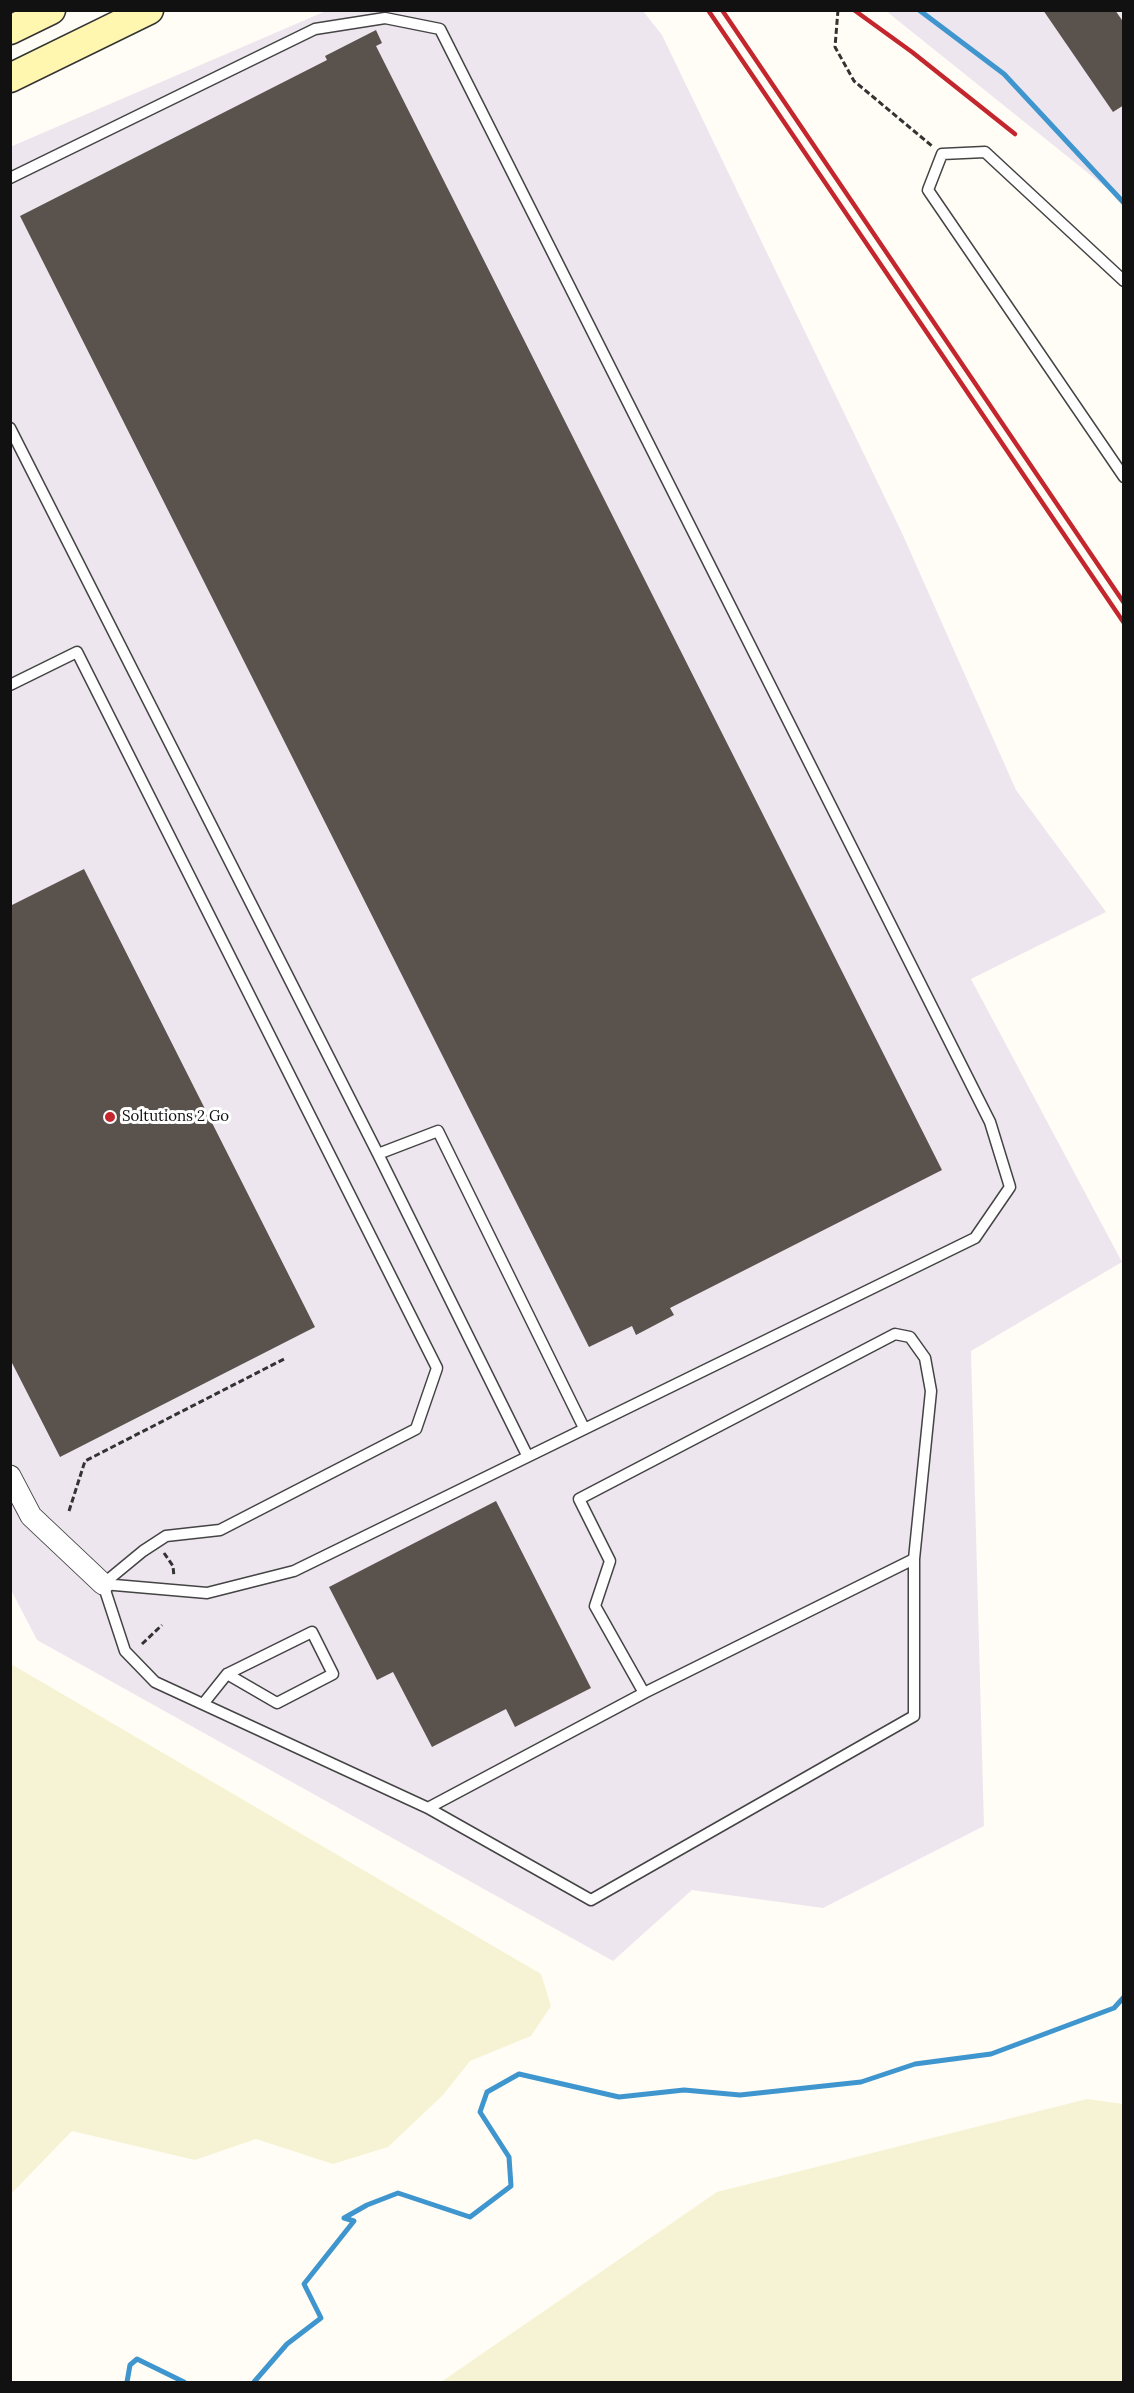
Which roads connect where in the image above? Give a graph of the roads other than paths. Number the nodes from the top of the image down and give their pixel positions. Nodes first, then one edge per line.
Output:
1 (51, 10) edge
2 (149, 10) edge
3 (10, 30) edge
4 (10, 78) edge
5 (10, 178) edge
6 (1124, 281) edge
7 (10, 428) edge
8 (1124, 477) edge
9 (10, 685) edge
10 (378, 1154) junction
11 (584, 1428) junction
12 (527, 1455) junction
13 (10, 1476) edge
14 (914, 1559) junction
15 (103, 1584) junction
16 (227, 1674) junction
17 (644, 1693) junction
18 (202, 1704) junction
19 (429, 1808) junction

1 - 3 main road
2 - 4 main road
5 - 11 lane
6 - 8 lane
7 - 10 lane
9 - 15 lane
10 - 11 lane
10 - 12 lane
11 - 12 lane
12 - 15 lane
13 - 15 street
14 - 17 lane
14 - 17 lane
14 - 19 lane
15 - 18 lane
16 - 16 lane
16 - 18 lane
17 - 19 lane
18 - 19 lane

